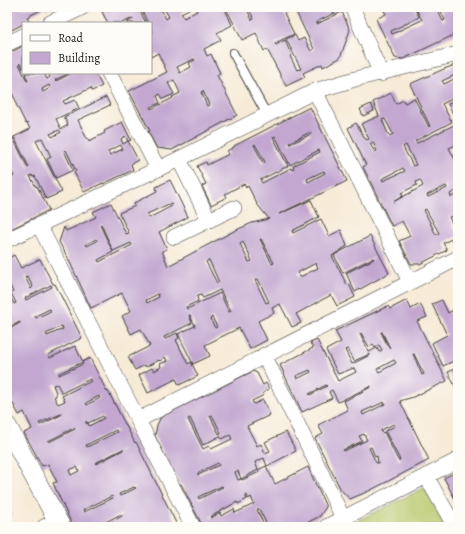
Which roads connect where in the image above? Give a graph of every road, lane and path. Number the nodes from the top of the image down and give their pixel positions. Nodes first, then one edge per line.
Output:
1 (352, 7) edge
2 (81, 14) edge
3 (53, 22) edge
4 (22, 36) edge
5 (7, 44) edge
6 (233, 53) dead end
7 (458, 54) edge
8 (109, 74) edge
9 (381, 74) junction
10 (315, 91) junction
11 (267, 115) junction
12 (179, 159) junction
13 (158, 169) junction
14 (234, 208) dead end
15 (209, 220) junction
16 (39, 225) junction
17 (174, 236) dead end
18 (7, 240) edge
19 (458, 258) edge
20 (410, 282) junction
21 (264, 355) junction
22 (138, 420) junction
23 (7, 426) edge
24 (458, 460) edge
25 (426, 476) junction
26 (344, 518) junction
27 (54, 525) edge
28 (193, 527) edge
29 (326, 527) edge
30 (455, 527) edge

1 - 9 street
2 - 3 street
4 - 5 street
6 - 11 lane
7 - 9 street
8 - 13 street
9 - 10 street
10 - 11 street
10 - 20 street
11 - 12 street
12 - 13 street
12 - 15 street
13 - 16 street
14 - 15 street
15 - 17 street
16 - 18 street
16 - 22 street
19 - 20 street
20 - 21 street
21 - 22 street
21 - 26 street
22 - 28 street
23 - 27 street
24 - 25 street
25 - 26 street
25 - 30 street
26 - 29 street

